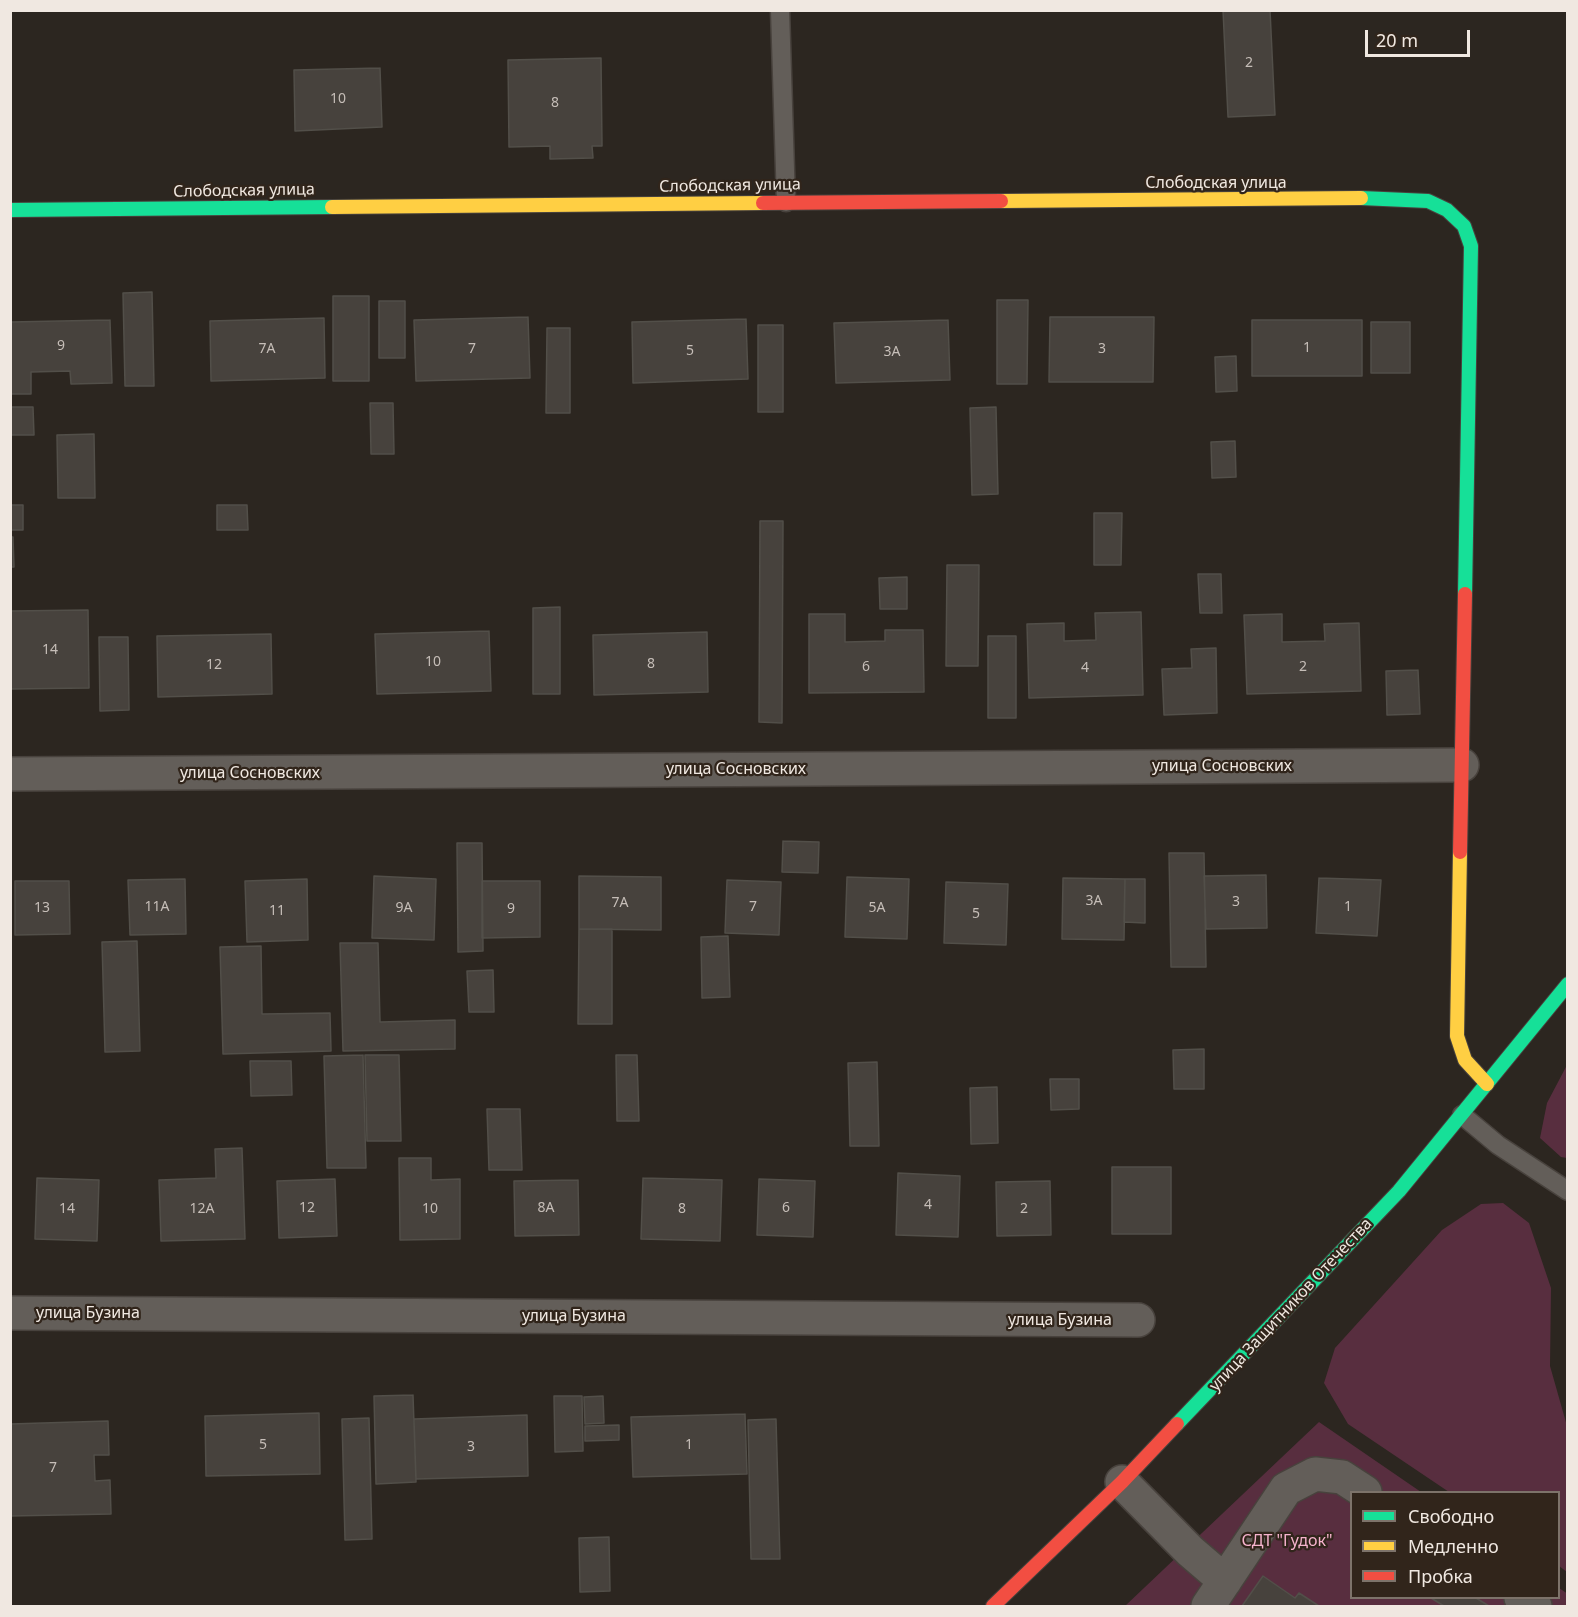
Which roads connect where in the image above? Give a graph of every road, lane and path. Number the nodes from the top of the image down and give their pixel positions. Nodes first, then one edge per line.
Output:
1 (780, 10) edge
2 (786, 202) junction
3 (10, 210) edge
4 (1462, 765) junction
5 (10, 774) edge
6 (1568, 984) edge
7 (1487, 1084) junction
8 (1462, 1115) junction
9 (1568, 1191) edge
10 (10, 1313) edge
11 (1138, 1320) dead end
12 (1122, 1482) junction
13 (1363, 1491) edge
14 (1217, 1594) edge
15 (993, 1606) edge

1 - 2 lane
2 - 3 street, Слободская улица
2 - 4 street, Слободская улица
4 - 5 street, улица Сосновских
4 - 7 street
6 - 7 street, улица Защитников Отечества
7 - 8 street, улица Защитников Отечества
8 - 9 lane
8 - 12 street, улица Защитников Отечества
10 - 11 street, улица Бузина
12 - 14 street
12 - 15 street, улица Защитников Отечества
13 - 14 street

